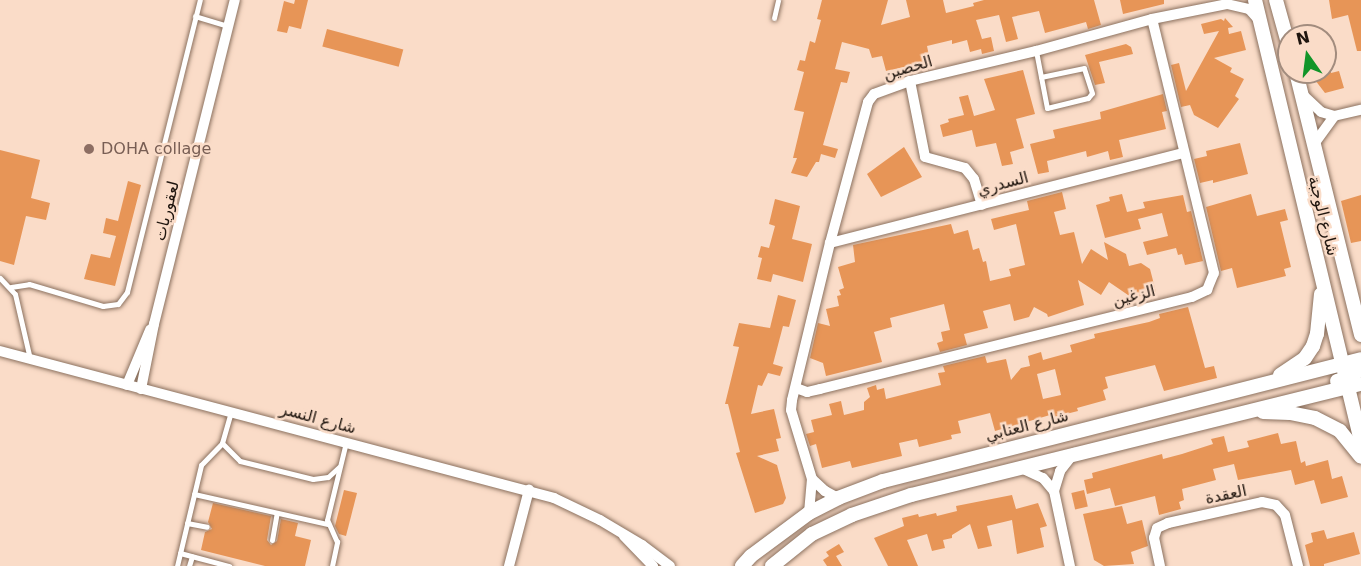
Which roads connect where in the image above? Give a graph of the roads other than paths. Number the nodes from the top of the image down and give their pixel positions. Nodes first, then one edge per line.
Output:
1 (200, 0) edge
2 (235, 0) edge
3 (778, 0) edge
4 (1255, 0) edge
5 (1276, 0) edge
6 (195, 16) junction
7 (774, 18) dead end
8 (1152, 19) junction
9 (1261, 24) junction
10 (1283, 24) edge
11 (228, 26) junction
12 (1036, 51) junction
13 (1041, 77) junction
14 (910, 81) junction
15 (1299, 84) edge
16 (1302, 93) junction
17 (1280, 109) junction
18 (1361, 110) edge
19 (1334, 116) junction
20 (1314, 144) junction
21 (1183, 153) junction
22 (982, 205) junction
23 (830, 243) junction
24 (1346, 275) junction
25 (0, 278) edge
26 (1322, 283) junction
27 (11, 287) junction
28 (1361, 301) edge
29 (154, 324) junction
30 (1361, 335) edge
31 (0, 351) edge
32 (30, 359) junction
33 (1356, 374) edge
34 (1270, 381) junction
35 (127, 385) junction
36 (796, 388) junction
37 (141, 389) junction
38 (1246, 411) junction
39 (231, 412) junction
40 (1361, 440) edge
41 (346, 442) junction
42 (1126, 442) junction
43 (222, 443) junction
44 (1074, 453) junction
45 (1361, 457) edge
46 (339, 467) junction
47 (1019, 467) junction
48 (812, 480) junction
49 (529, 490) junction
50 (1054, 491) junction
51 (194, 494) junction
52 (838, 498) junction
53 (277, 513) junction
54 (809, 513) junction
55 (187, 523) junction
56 (327, 524) junction
57 (207, 527) dead end
58 (622, 534) junction
59 (272, 540) dead end
60 (180, 553) junction
61 (192, 556) junction
62 (177, 566) edge
63 (189, 566) edge
64 (229, 566) edge
65 (332, 566) edge
66 (509, 566) edge
67 (653, 566) edge
68 (670, 566) edge
69 (742, 566) edge
70 (772, 566) edge
71 (1070, 566) edge
72 (1160, 566) edge
73 (1298, 566) edge

1 - 6 lane
2 - 11 street, لعقوريات
3 - 7 lane
4 - 9 street, شارع الوجبة
5 - 10 street
6 - 11 lane
6 - 27 lane
8 - 9 street, الحصين
8 - 12 street, الحصين
8 - 21 street, الزغين
9 - 17 street, شارع الوجبة
11 - 29 street, لعقوريات
12 - 13 lane
12 - 14 street, الحصين
13 - 13 lane
14 - 22 street
14 - 23 street, الحصين
15 - 16 street, شارع الوجبة
16 - 19 street
16 - 20 street, شارع الوجبة
17 - 26 street, شارع الوجبة
17 - 33 street
18 - 19 street
19 - 20 street
20 - 24 street, شارع الوجبة
21 - 22 street, السدري
21 - 36 street, الزغين
22 - 23 street, السدري
23 - 36 street, الحصين
24 - 28 street
24 - 30 street, شارع الوجبة
25 - 27 lane
26 - 33 street, شارع الوجبة
26 - 34 street
27 - 32 lane
29 - 35 street, لعقوريات
29 - 37 street, لعقوريات
31 - 32 street, شارع النسر
32 - 35 street, شارع النسر
33 - 34 street, شارع العنابي
33 - 38 street
33 - 40 street, شارع الوجبة
33 - 42 street
34 - 52 street, شارع العنابي
35 - 37 street, شارع النسر
36 - 48 street, الحصين
37 - 39 street, شارع النسر
38 - 42 street
38 - 45 street
39 - 41 street, شارع النسر
39 - 43 lane
41 - 46 lane
41 - 49 street, شارع النسر
42 - 44 street
43 - 46 lane
43 - 51 lane
44 - 47 street
44 - 50 street
46 - 56 lane
47 - 50 street
47 - 70 street
48 - 52 street
48 - 54 street, الحصين
49 - 58 street, شارع النسر
49 - 66 street
50 - 71 street
51 - 53 lane
51 - 55 lane
52 - 54 street, شارع العنابي
53 - 56 lane
53 - 59 lane
54 - 69 street, شارع العنابي
55 - 57 lane
55 - 60 lane
56 - 65 lane
58 - 67 street, شارع النسر
58 - 68 street, شارع النسر
60 - 61 lane
60 - 62 lane
61 - 63 lane
61 - 64 lane
72 - 73 street, العقدة

